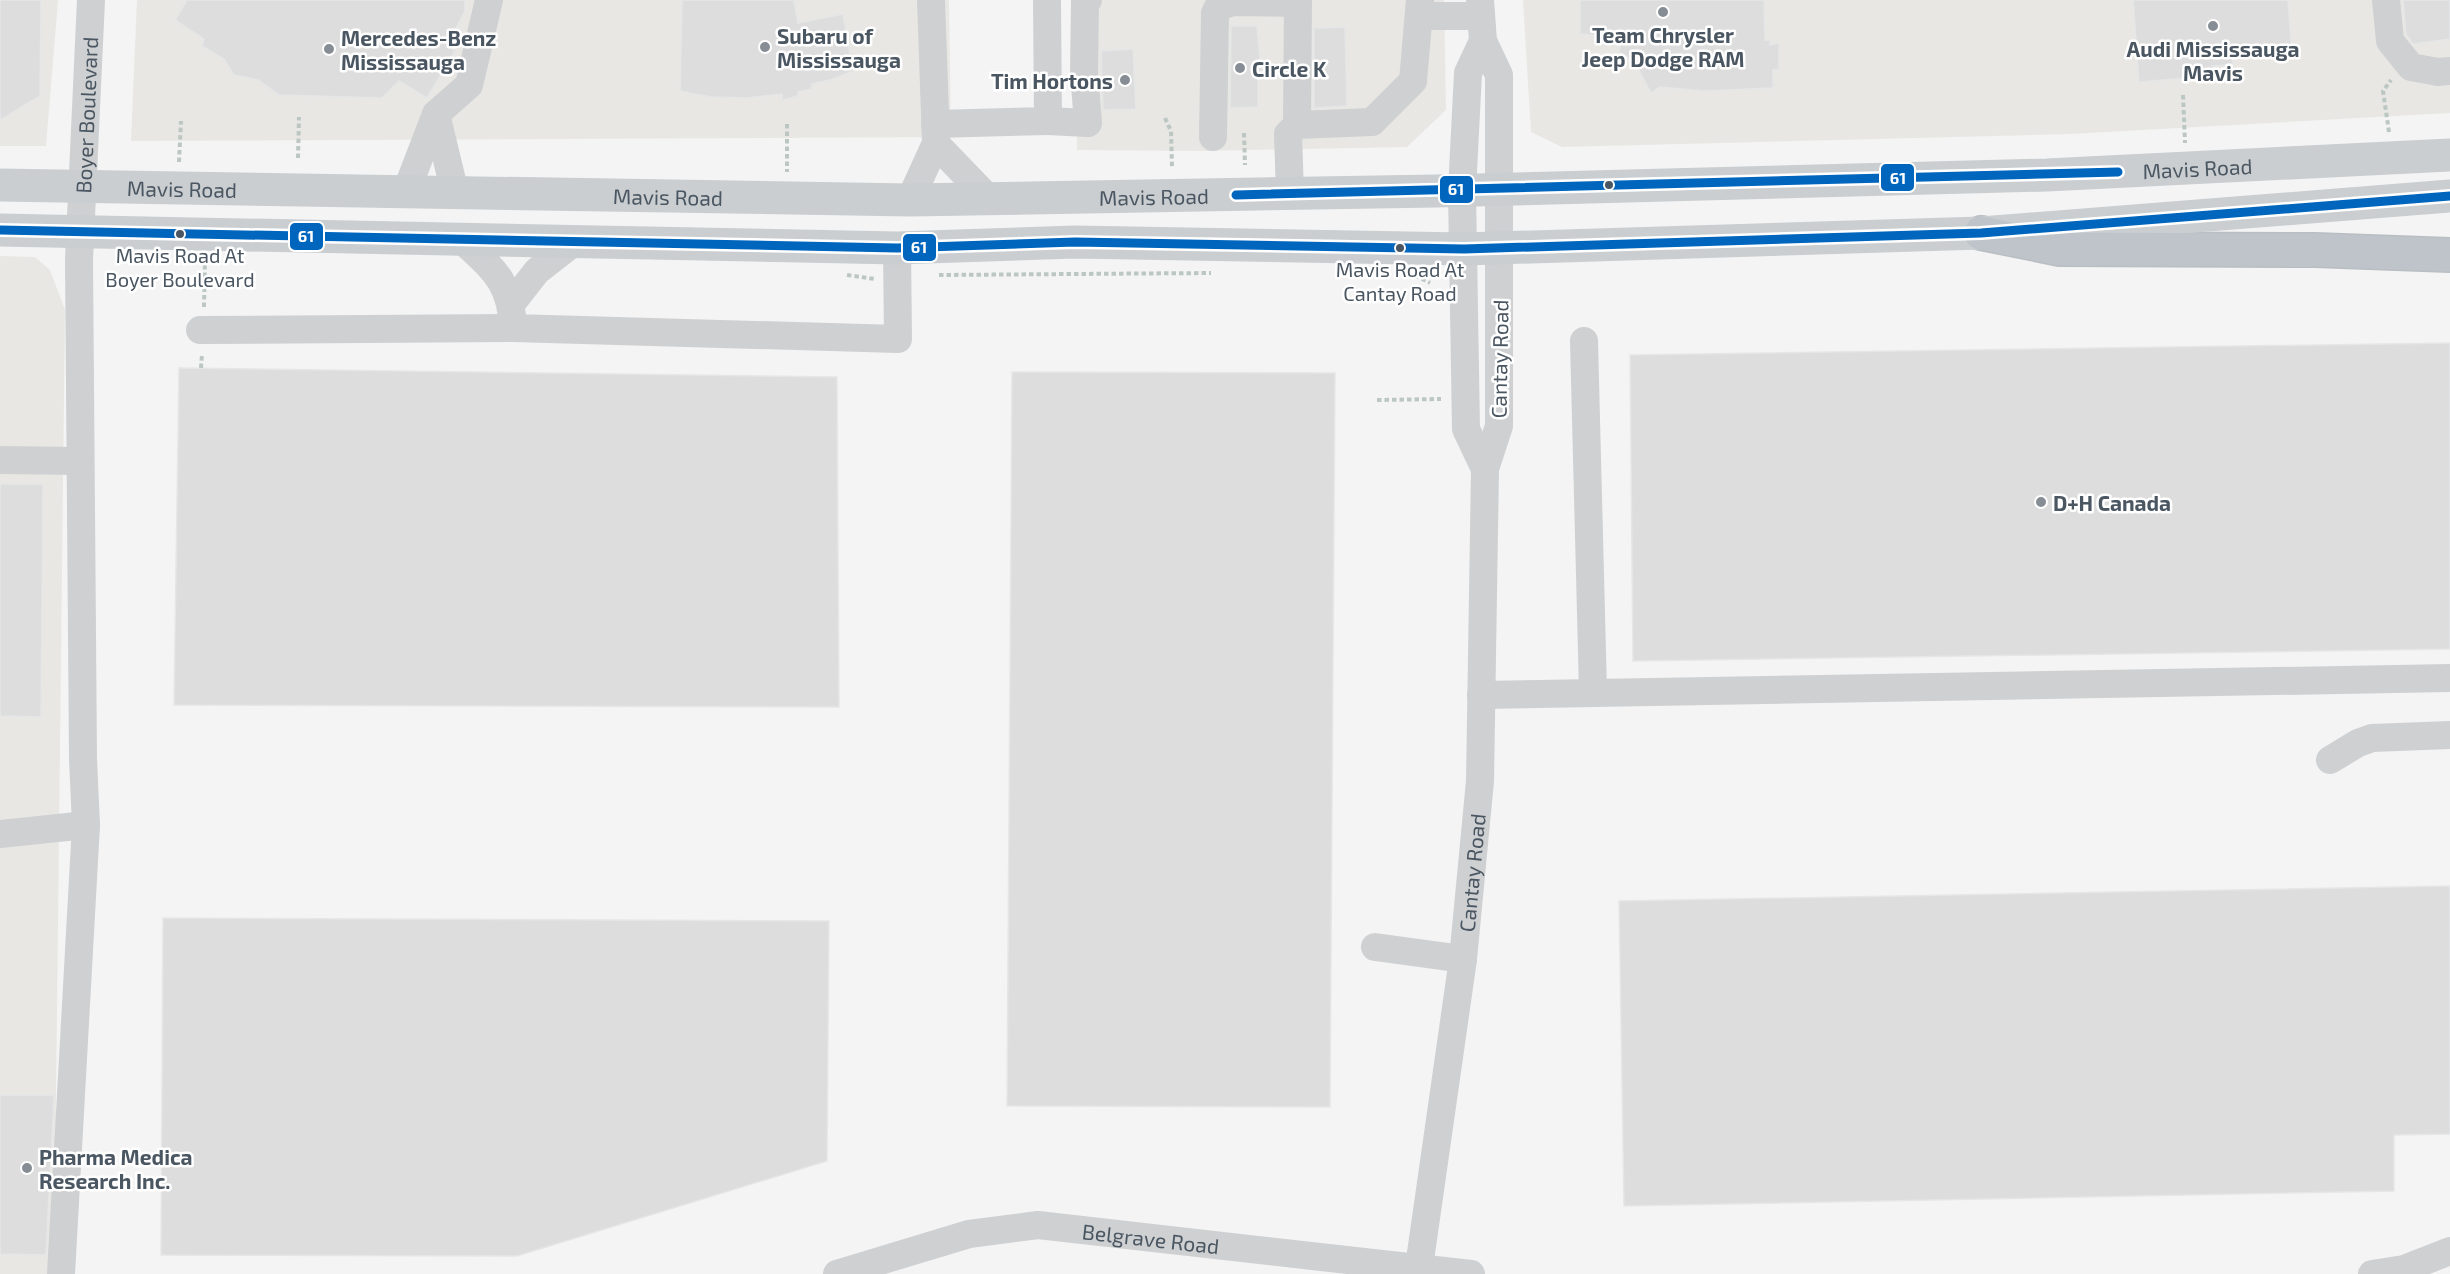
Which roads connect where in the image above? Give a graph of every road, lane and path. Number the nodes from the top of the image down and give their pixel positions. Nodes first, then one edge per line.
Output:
1 (91, 0) edge
2 (489, 0) edge
3 (932, 0) edge
4 (1047, 0) edge
5 (1086, 0) edge
6 (2386, 0) edge
7 (1298, 2) edge
8 (1420, 8) edge
9 (1481, 19) edge
10 (2406, 61) junction
11 (2450, 71) edge
12 (2183, 95) dead end
13 (436, 114) junction
14 (299, 117) dead end
15 (1165, 118) dead end
16 (181, 121) dead end
17 (1048, 121) junction
18 (787, 124) dead end
19 (1297, 125) junction
20 (1244, 133) dead end
21 (2389, 133) dead end
22 (935, 134) junction
23 (1213, 137) dead end
24 (2185, 144) dead end
25 (2450, 155) edge
26 (298, 158) dead end
27 (179, 162) dead end
28 (1245, 165) dead end
29 (1172, 167) dead end
30 (787, 173) dead end
31 (0, 184) edge
32 (81, 187) junction
33 (1498, 190) junction
34 (1462, 191) junction
35 (406, 192) junction
36 (455, 192) junction
37 (1290, 194) junction
38 (2450, 196) edge
39 (988, 198) junction
40 (910, 200) junction
41 (0, 230) edge
42 (80, 232) junction
43 (1981, 233) junction
44 (462, 240) junction
45 (573, 243) junction
46 (897, 248) junction
47 (1500, 248) junction
48 (1464, 249) junction
49 (2450, 255) edge
50 (1410, 272) dead end
51 (1219, 273) dead end
52 (935, 275) dead end
53 (1430, 283) dead end
54 (512, 316) junction
55 (200, 330) dead end
56 (1584, 341) dead end
57 (1442, 399) dead end
58 (1377, 400) dead end
59 (0, 460) edge
60 (80, 461) junction
61 (1485, 469) junction
62 (2450, 678) edge
63 (1593, 691) junction
64 (1481, 695) junction
65 (2450, 735) edge
66 (2330, 760) dead end
67 (86, 825) junction
68 (0, 834) edge
69 (1375, 947) dead end
70 (1463, 959) junction
71 (2450, 1251) edge
72 (1418, 1271) edge
73 (61, 1274) edge
74 (837, 1274) edge
75 (1471, 1274) edge
76 (2372, 1274) edge

1 - 32 street, Boyer Boulevard
2 - 13 street
3 - 22 street
4 - 17 street
5 - 17 street
6 - 10 street
7 - 19 street
7 - 23 street
8 - 9 street
8 - 19 street
9 - 33 street, Cantay Road
9 - 34 street, Cantay Road
10 - 11 street
10 - 21 path
12 - 24 path
13 - 35 street
13 - 36 street
14 - 26 path
15 - 29 path
16 - 27 path
17 - 22 street
18 - 30 path
19 - 37 street
20 - 28 path
22 - 39 street
22 - 40 street
25 - 33 main road, Mavis Road
31 - 32 main road, Mavis Road
32 - 35 main road, Mavis Road
32 - 42 street, Boyer Boulevard
33 - 34 main road, Mavis Road
33 - 47 street, Cantay Road
34 - 37 main road, Mavis Road
34 - 48 street, Cantay Road
35 - 36 main road, Mavis Road
36 - 40 main road, Mavis Road
37 - 39 main road, Mavis Road
38 - 43 main road
39 - 40 main road, Mavis Road
41 - 42 main road
42 - 44 main road
42 - 60 street, Boyer Boulevard
43 - 47 main road
43 - 49 highway
44 - 45 main road
44 - 54 street
45 - 46 main road
45 - 54 street
46 - 48 main road
46 - 54 street
47 - 48 main road
47 - 61 street, Cantay Road
48 - 61 street, Cantay Road
50 - 53 path
51 - 52 path
54 - 55 street
56 - 63 street
57 - 58 path
59 - 60 street
60 - 67 street, Boyer Boulevard
61 - 64 street, Cantay Road
62 - 63 street
63 - 64 street
64 - 70 street, Cantay Road
65 - 66 street
67 - 68 street
67 - 73 street, Boyer Boulevard
69 - 70 street
70 - 72 street, Cantay Road
71 - 76 street
72 - 74 street, Belgrave Road
72 - 75 street, Belgrave Road

